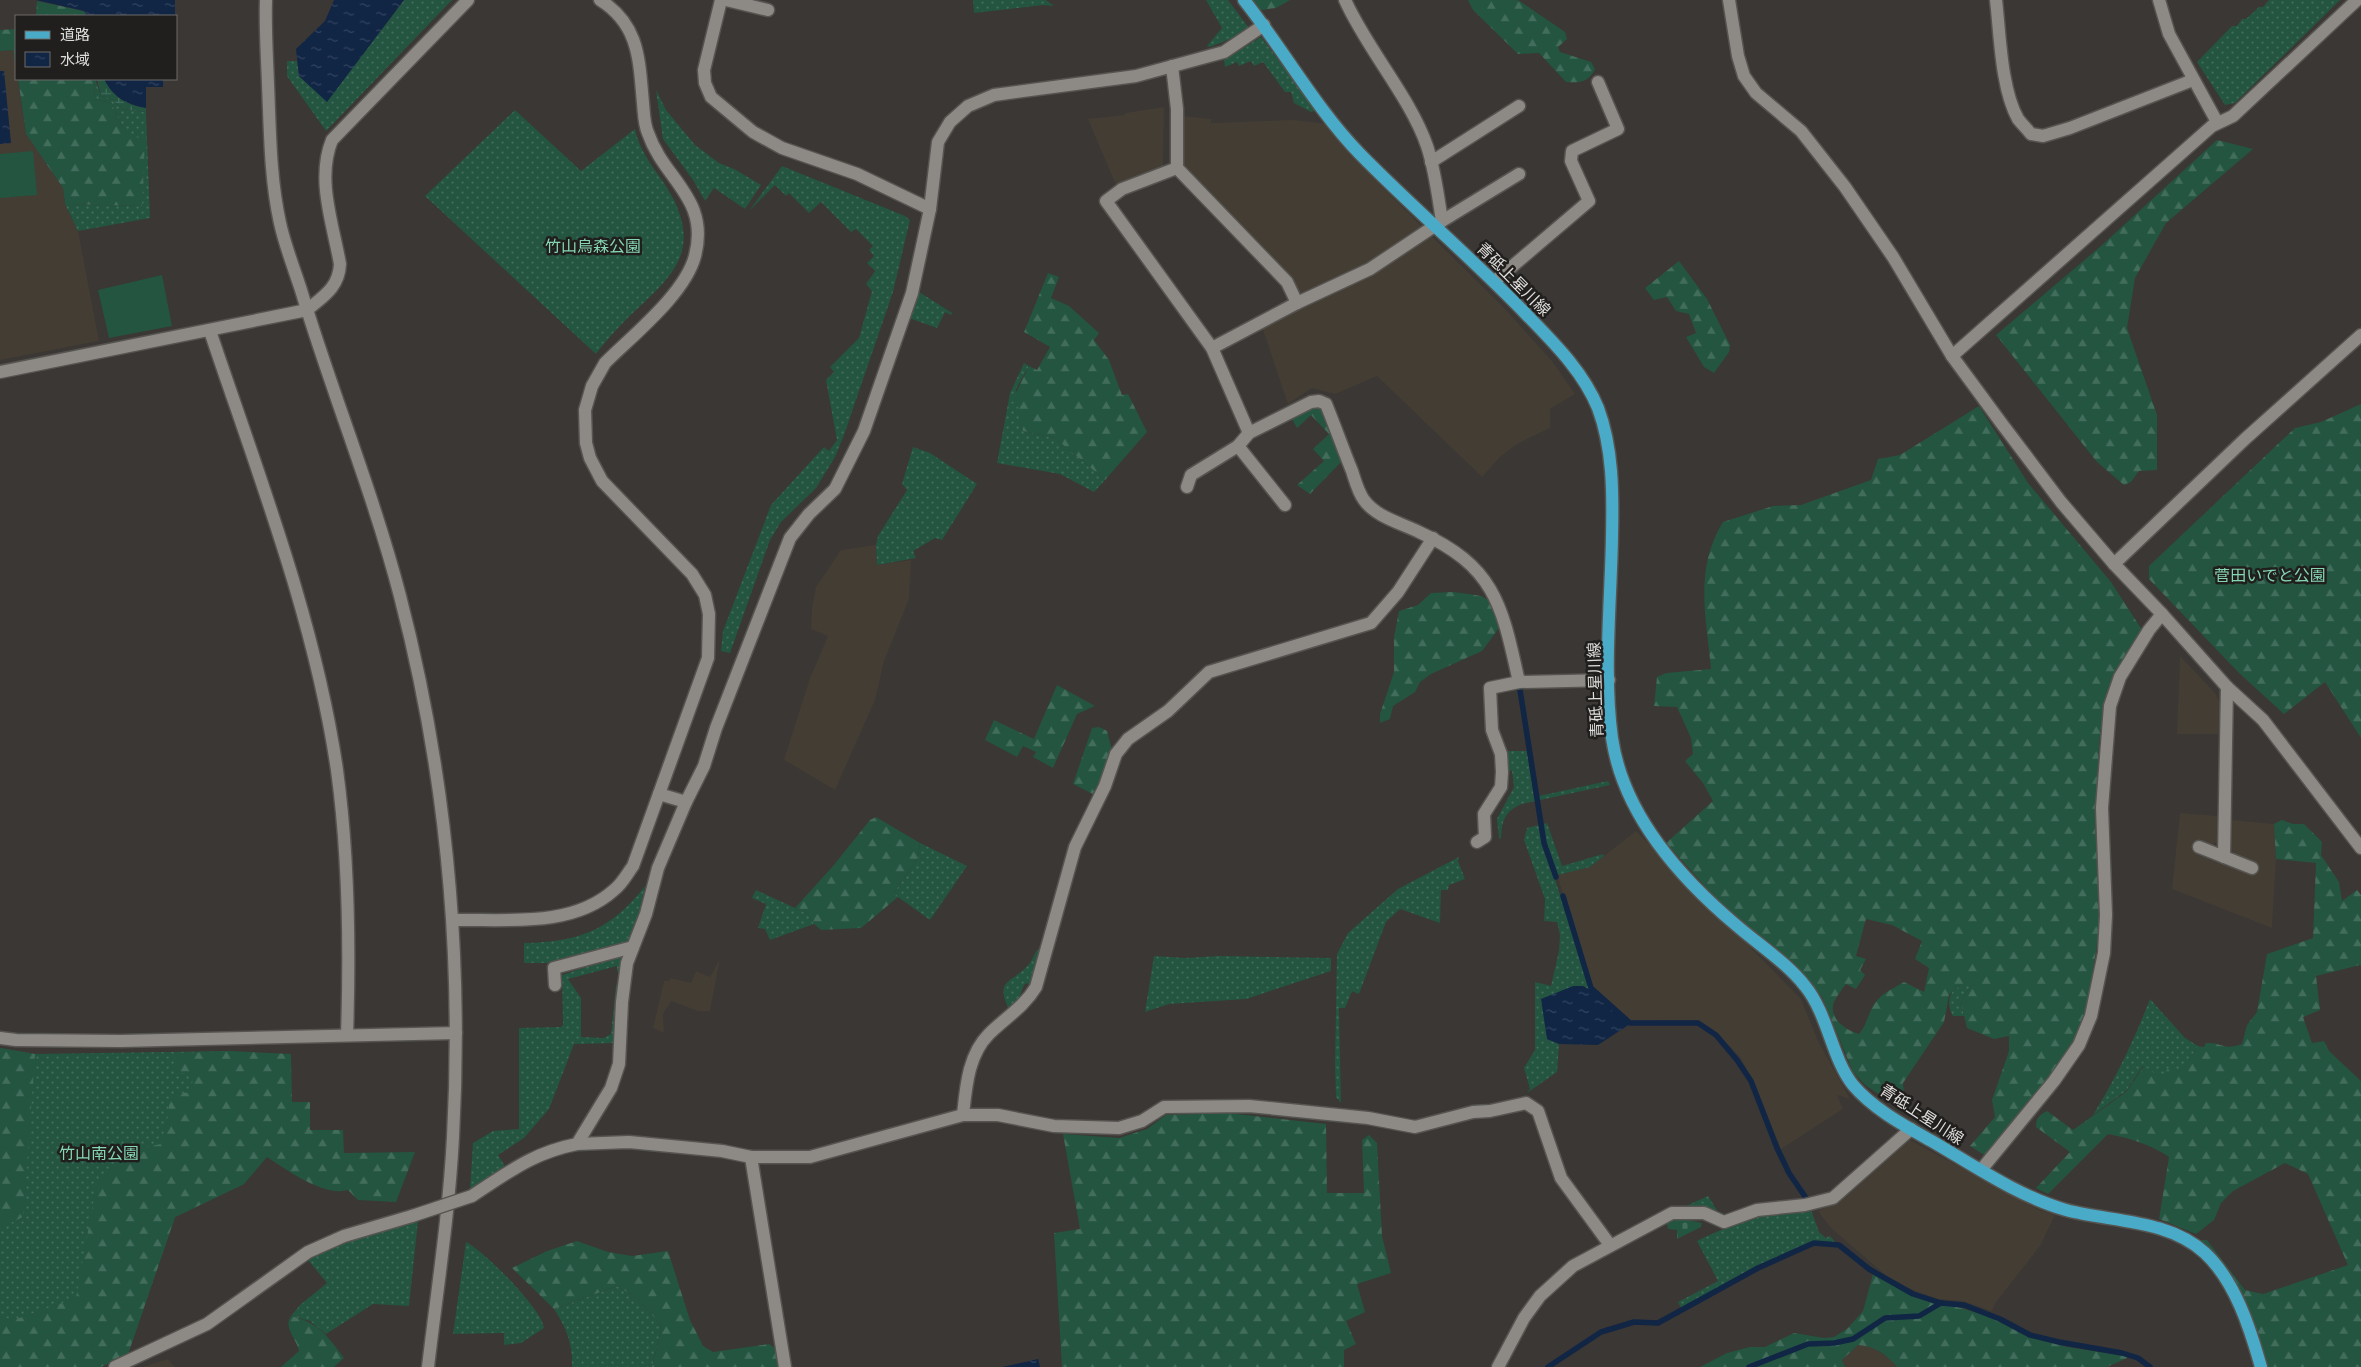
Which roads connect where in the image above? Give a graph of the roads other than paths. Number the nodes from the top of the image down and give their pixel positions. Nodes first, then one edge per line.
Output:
1 (266, 0) edge
2 (468, 0) edge
3 (721, 0) edge
4 (726, 0) edge
5 (1244, 0) edge
6 (1345, 0) edge
7 (1729, 0) edge
8 (1996, 0) edge
9 (2159, 0) edge
10 (2357, 0) edge
11 (610, 2) edge
12 (768, 10) dead end
13 (1264, 25) junction
14 (1172, 66) junction
15 (2193, 80) junction
16 (1598, 82) dead end
17 (1519, 106) dead end
18 (2217, 122) junction
19 (1432, 162) junction
20 (1177, 168) junction
21 (1519, 174) dead end
22 (930, 208) junction
23 (1439, 223) junction
24 (1495, 281) junction
25 (1297, 303) junction
26 (307, 310) junction
27 (210, 330) junction
28 (2361, 335) edge
29 (1212, 348) junction
30 (1952, 356) junction
31 (0, 372) edge
32 (1249, 433) junction
33 (1238, 446) junction
34 (1187, 487) dead end
35 (1284, 506) dead end
36 (1432, 538) junction
37 (2114, 564) junction
38 (2162, 614) junction
39 (1609, 680) junction
40 (1519, 682) junction
41 (2226, 687) junction
42 (659, 794) junction
43 (686, 802) junction
44 (1477, 842) dead end
45 (2199, 847) dead end
46 (2361, 848) edge
47 (2224, 857) junction
48 (2252, 868) dead end
49 (453, 920) junction
50 (633, 947) junction
51 (555, 985) dead end
52 (456, 1032) junction
53 (347, 1035) junction
54 (0, 1038) edge
55 (962, 1115) junction
56 (1911, 1129) junction
57 (577, 1144) junction
58 (751, 1157) junction
59 (1981, 1170) junction
60 (1610, 1245) junction
61 (143, 1354) junction
62 (115, 1367) edge
63 (135, 1367) edge
64 (428, 1367) edge
65 (785, 1367) edge
66 (1498, 1367) edge
67 (2261, 1367) edge

1 - 26 street
2 - 26 street
3 - 22 street
4 - 12 street
5 - 13 main road, 青砥上星川線
6 - 19 street
7 - 30 street
8 - 15 street
9 - 15 street
10 - 18 street
11 - 42 street
13 - 14 street
13 - 23 main road, 青砥上星川線
14 - 20 street
14 - 22 street
15 - 18 street
16 - 24 street
17 - 19 street
18 - 30 street
19 - 23 street
20 - 25 street
20 - 29 street
21 - 23 street
22 - 43 street
23 - 24 main road, 青砥上星川線
23 - 25 street
24 - 39 main road, 青砥上星川線
25 - 29 street
26 - 27 street
26 - 49 street
27 - 31 street
27 - 53 street
28 - 37 street
29 - 32 street
30 - 37 street
32 - 33 street
32 - 36 street
33 - 34 street
33 - 35 street
36 - 40 street
36 - 55 street
37 - 38 street
38 - 41 street
38 - 59 street
39 - 40 street
39 - 56 main road, 青砥上星川線
40 - 44 street
41 - 46 street
41 - 47 street
42 - 43 street
42 - 49 street
43 - 50 street
45 - 47 street
47 - 48 street
49 - 52 street
50 - 51 street
50 - 57 street
52 - 53 street
52 - 64 street
53 - 54 street
55 - 58 street
55 - 60 street
56 - 59 main road, 青砥上星川線
56 - 60 street
57 - 58 street
57 - 61 street, bridge
58 - 65 street
59 - 67 main road, 青砥上星川線
60 - 66 street
61 - 62 street
61 - 63 street

